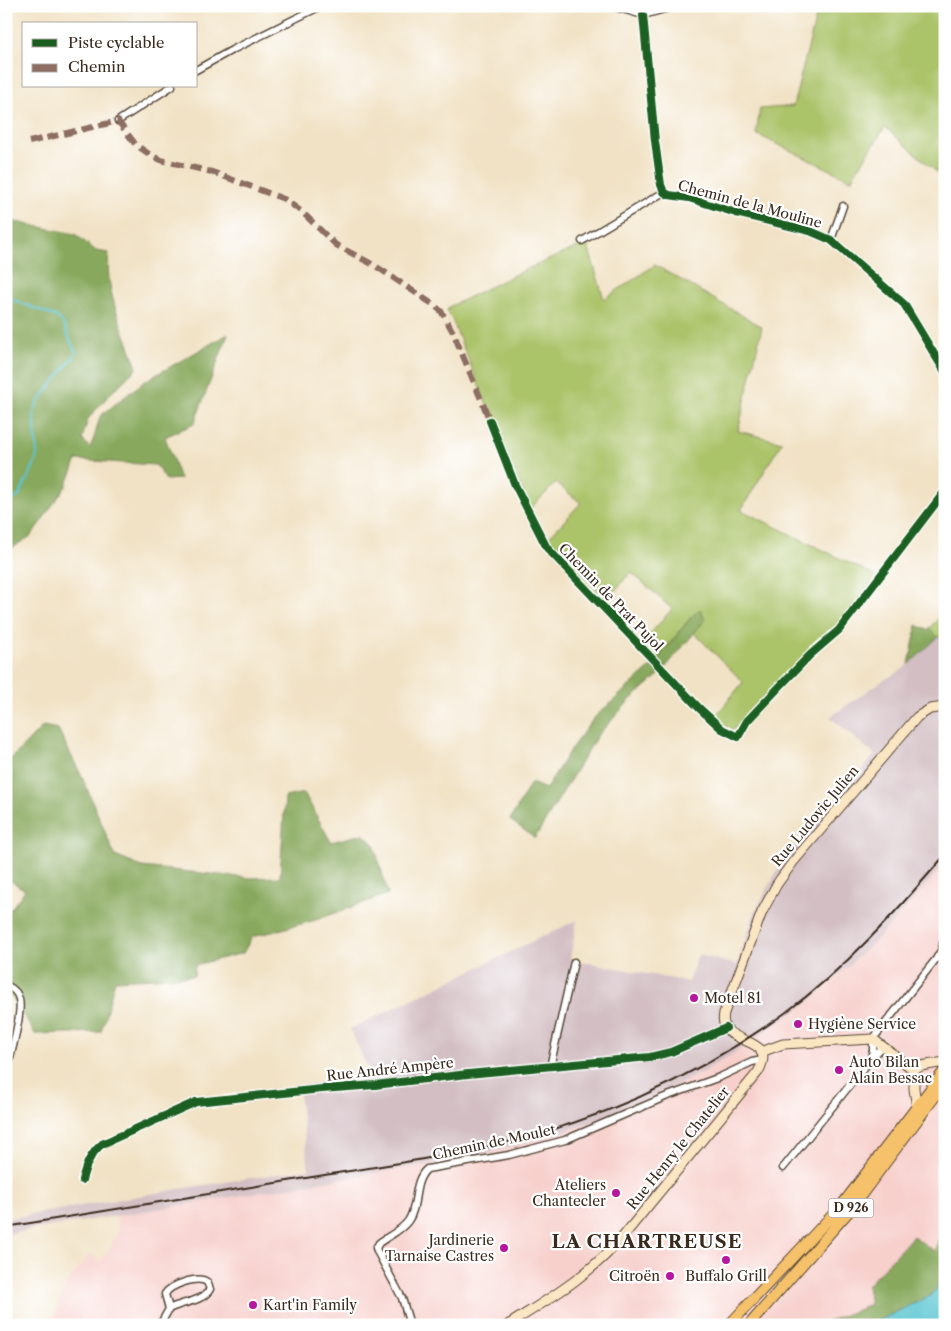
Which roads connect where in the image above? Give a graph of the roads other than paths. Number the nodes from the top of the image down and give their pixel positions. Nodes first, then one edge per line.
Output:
1 (321, 6) edge
2 (612, 6) edge
3 (676, 6) edge
4 (643, 15) junction
5 (198, 69) edge
6 (169, 88) edge
7 (118, 120) dead end
8 (664, 192) junction
9 (843, 206) dead end
10 (831, 240) junction
11 (582, 241) dead end
12 (945, 372) edge
13 (490, 421) dead end
14 (945, 491) edge
15 (945, 707) edge
16 (943, 943) dead end
17 (574, 962) dead end
18 (6, 985) edge
19 (726, 1028) junction
20 (873, 1039) junction
21 (883, 1046) junction
22 (762, 1056) junction
23 (871, 1059) junction
24 (945, 1062) edge
25 (550, 1067) junction
26 (914, 1070) junction
27 (945, 1070) edge
28 (6, 1074) edge
29 (945, 1084) edge
30 (918, 1108) junction
31 (783, 1168) dead end
32 (82, 1180) dead end
33 (169, 1309) junction
34 (160, 1325) edge
35 (410, 1325) edge
36 (508, 1325) edge
37 (729, 1325) edge
38 (749, 1325) edge

1 - 5 street
2 - 4 street
3 - 4 street
4 - 8 street, Chemin de la Mouline
6 - 7 street
8 - 10 street, Chemin de la Mouline
8 - 11 street
9 - 10 street
10 - 12 street, Chemin de la Mouline
13 - 14 street, Chemin de Prat Pujol
15 - 19 main road, Rue Ludovic Julien
16 - 20 street
17 - 25 street
18 - 28 street
19 - 22 main road
19 - 25 street, Rue André Ampère
20 - 21 main road
20 - 22 main road
20 - 23 street
21 - 23 street
21 - 26 main road
22 - 35 street, Chemin de Moulet
22 - 36 main road, Rue Henry le Chatelier
23 - 31 street
24 - 26 main road
25 - 32 street, Rue André Ampère
26 - 30 main road
27 - 30 main road, D 926
29 - 38 main road, D 926
30 - 37 main road, D 926
33 - 33 street
33 - 34 street

